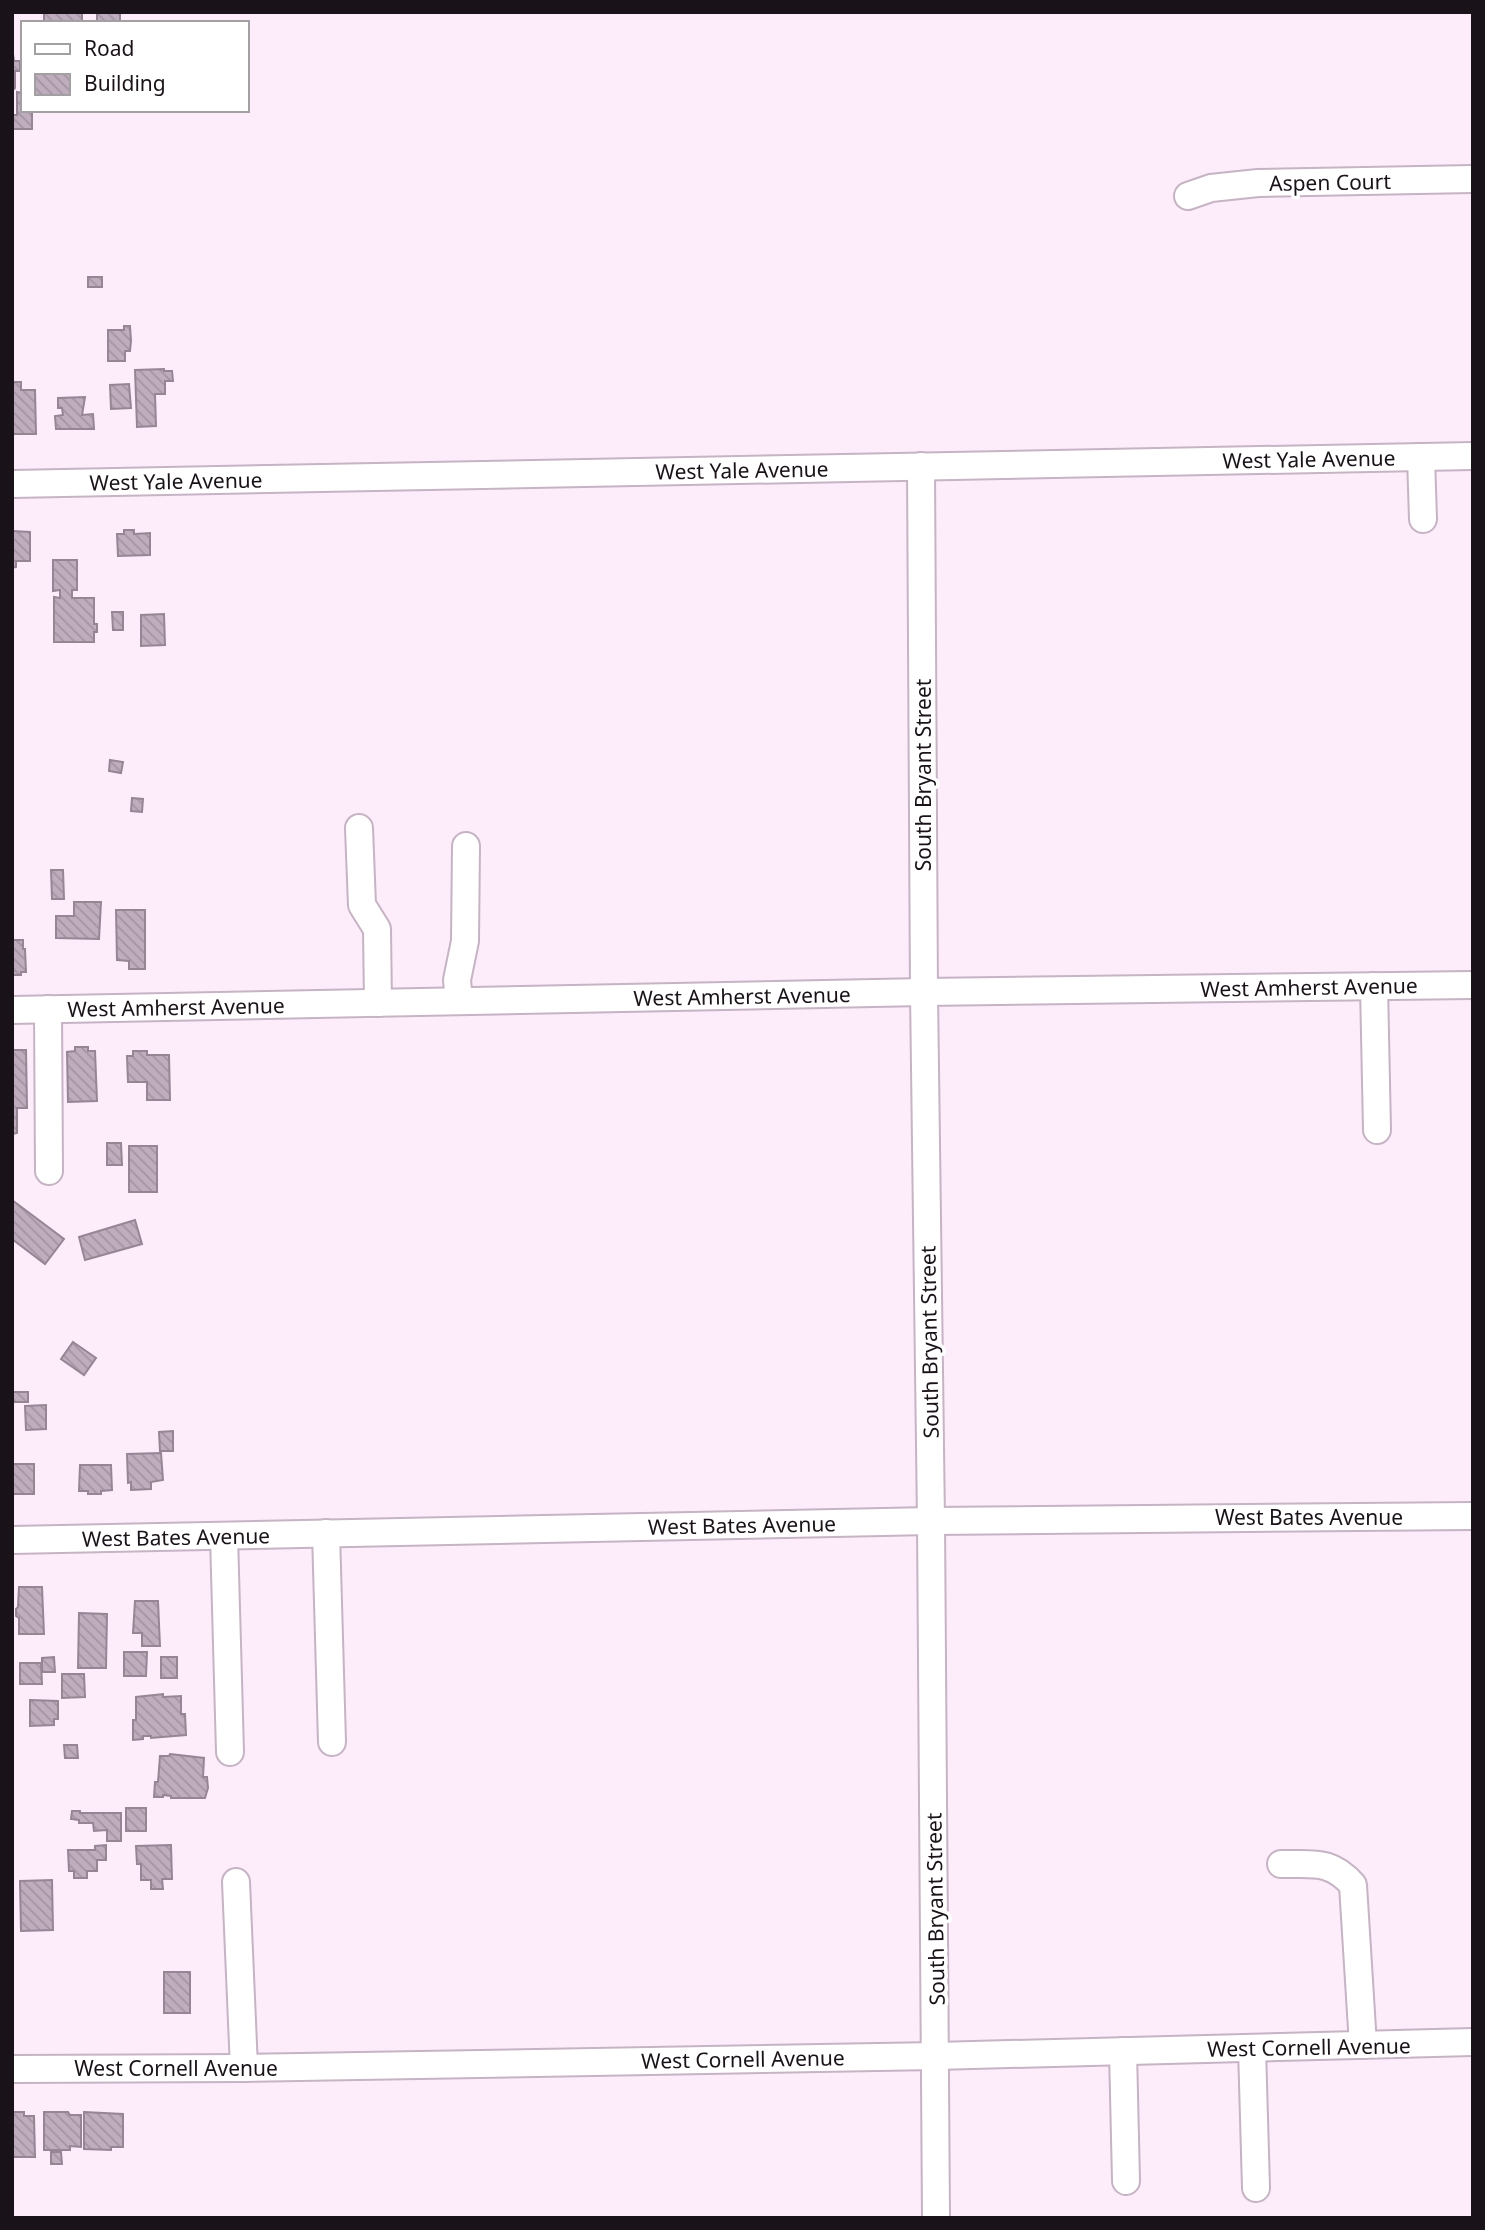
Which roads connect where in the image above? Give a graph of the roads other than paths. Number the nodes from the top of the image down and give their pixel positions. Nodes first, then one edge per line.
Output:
1 (1473, 179) edge
2 (1188, 196) dead end
3 (1473, 456) edge
4 (1421, 457) junction
5 (921, 466) junction
6 (12, 484) edge
7 (1423, 519) dead end
8 (359, 828) dead end
9 (466, 846) dead end
10 (1473, 985) edge
11 (1374, 986) junction
12 (924, 992) junction
13 (458, 1001) junction
14 (378, 1003) junction
15 (48, 1009) junction
16 (12, 1010) edge
17 (1377, 1130) dead end
18 (50, 1171) dead end
19 (1473, 1516) edge
20 (931, 1521) junction
21 (326, 1533) junction
22 (224, 1535) junction
23 (12, 1540) edge
24 (332, 1742) dead end
25 (230, 1752) dead end
26 (1281, 1864) dead end
27 (236, 1882) dead end
28 (1473, 2042) edge
29 (1363, 2045) junction
30 (1252, 2048) junction
31 (1123, 2051) junction
32 (936, 2056) junction
33 (244, 2068) junction
34 (12, 2069) edge
35 (1126, 2181) dead end
36 (1256, 2188) dead end
37 (936, 2218) edge

1 - 2 street, Aspen Court
3 - 4 street, West Yale Avenue
4 - 5 street, West Yale Avenue
4 - 7 street
5 - 6 street, West Yale Avenue
5 - 12 street, South Bryant Street
8 - 14 street
9 - 13 street
10 - 11 street, West Amherst Avenue
11 - 12 street, West Amherst Avenue
11 - 17 street
12 - 13 street, West Amherst Avenue
12 - 20 street, South Bryant Street
13 - 14 street, West Amherst Avenue
14 - 15 street, West Amherst Avenue
15 - 16 street, West Amherst Avenue
15 - 18 street
19 - 20 street, West Bates Avenue
20 - 21 street, West Bates Avenue
20 - 32 street, South Bryant Street
21 - 22 street, West Bates Avenue
21 - 24 street
22 - 23 street, West Bates Avenue
22 - 25 street
26 - 29 street
27 - 33 street
28 - 29 street, West Cornell Avenue
29 - 30 street, West Cornell Avenue
30 - 31 street, West Cornell Avenue
30 - 36 street
31 - 32 street, West Cornell Avenue
31 - 35 street
32 - 33 street, West Cornell Avenue
32 - 37 street, South Bryant Street
33 - 34 street, West Cornell Avenue

